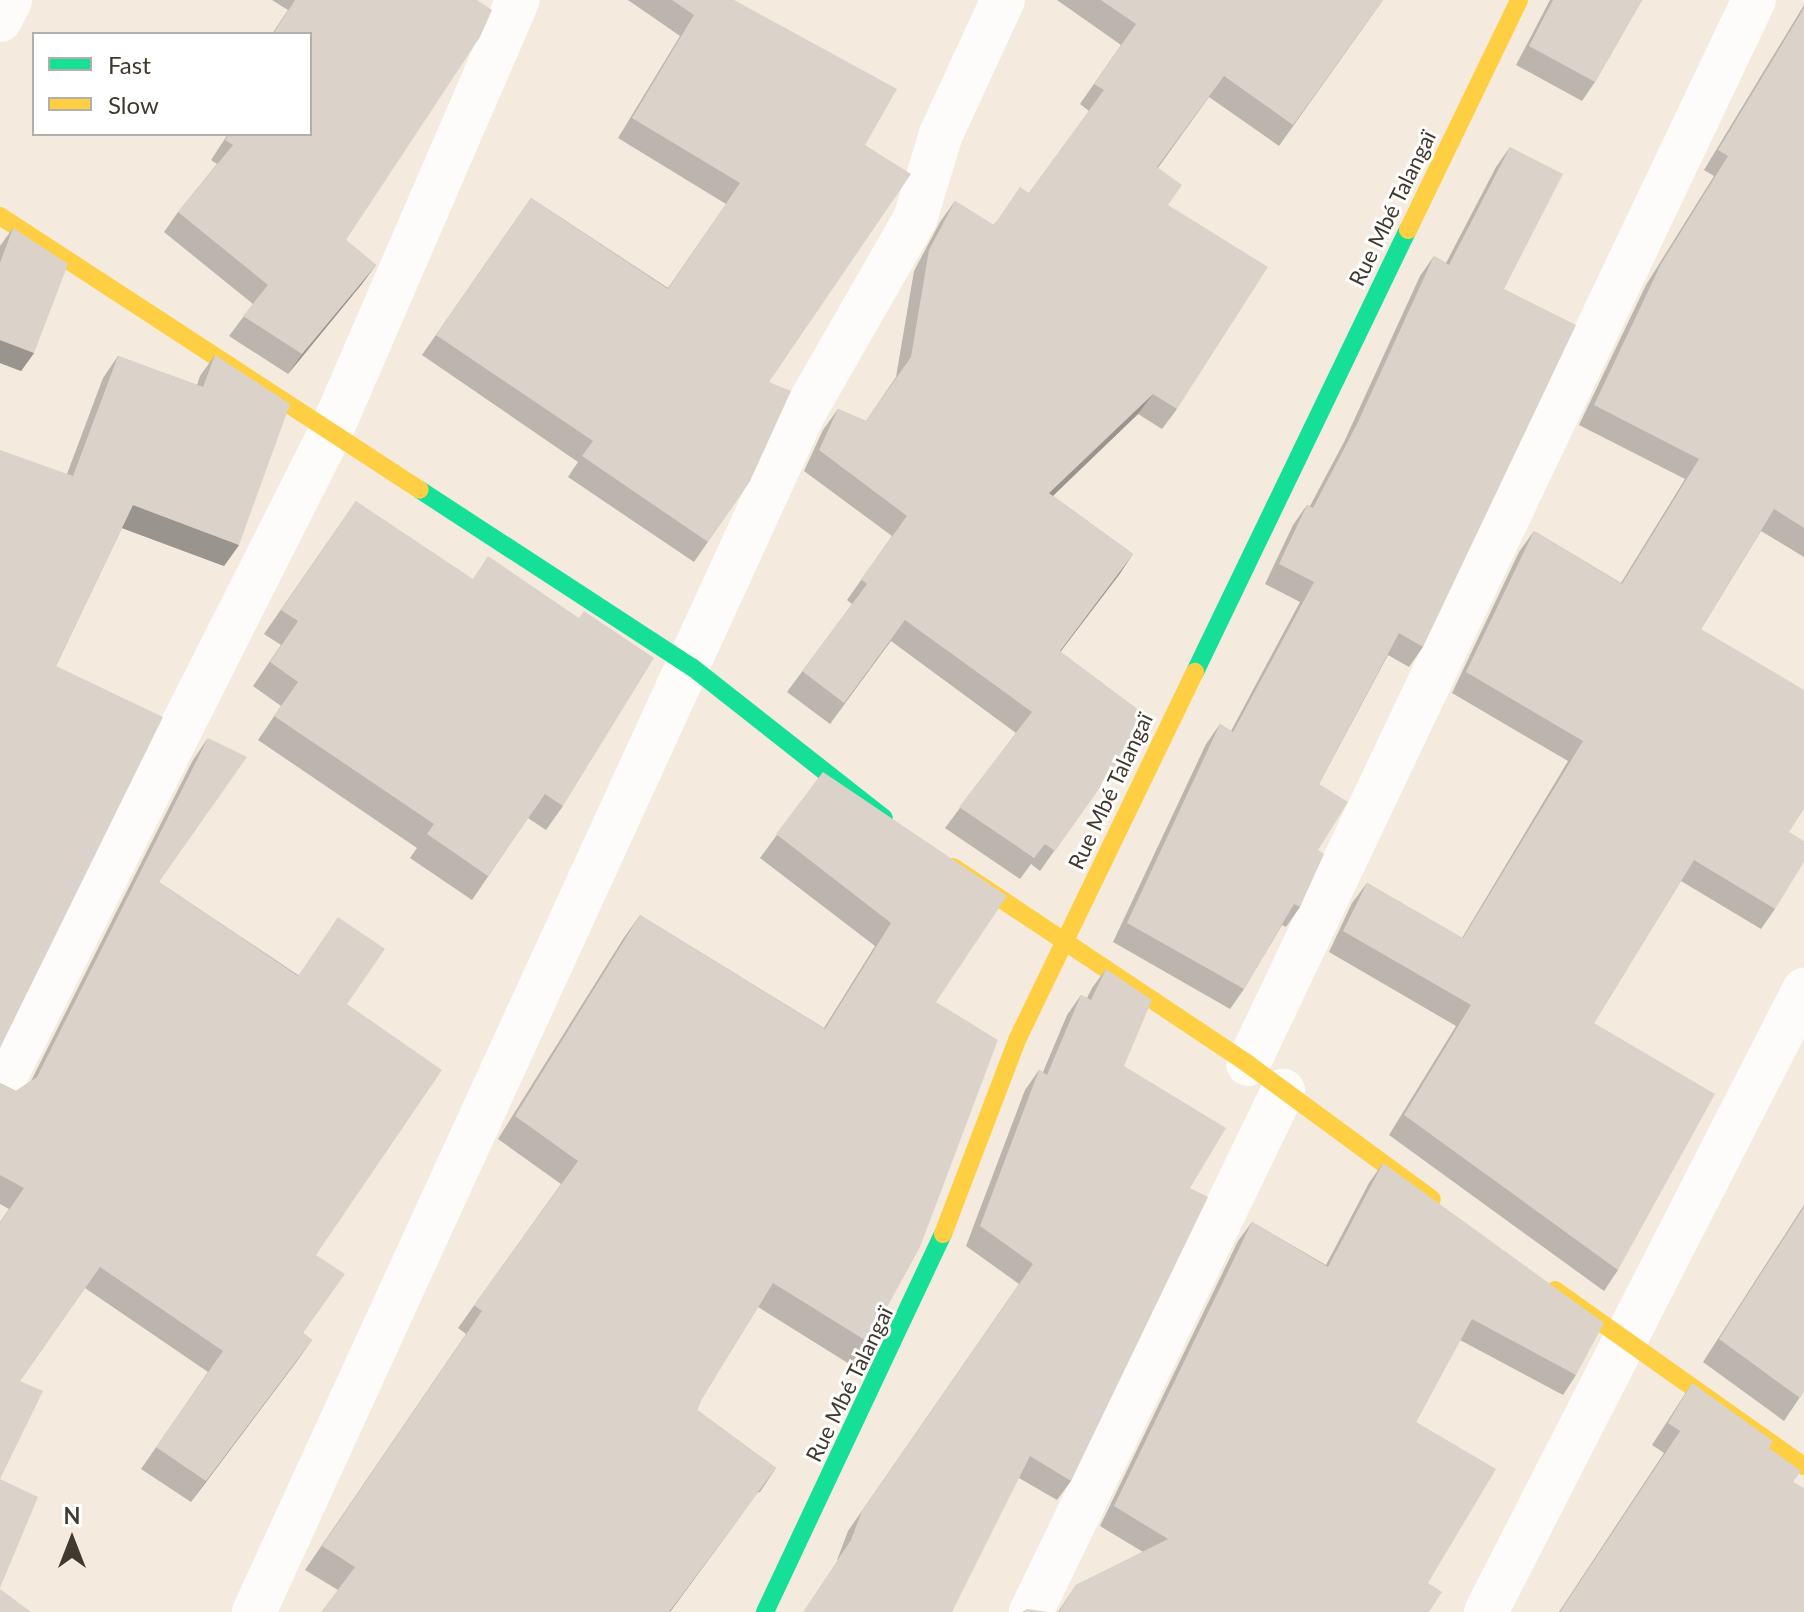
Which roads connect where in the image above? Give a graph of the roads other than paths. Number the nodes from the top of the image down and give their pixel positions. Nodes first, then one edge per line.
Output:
1 (10, 0) edge
2 (518, 0) edge
3 (1003, 0) edge
4 (1519, 0) edge
5 (1754, 0) edge
6 (0, 20) edge
7 (0, 216) edge
8 (332, 429) junction
9 (692, 667) junction
10 (898, 827) edge
11 (936, 854) edge
12 (1064, 945) junction
13 (1804, 990) edge
14 (1248, 1064) junction
15 (0, 1087) edge
16 (1283, 1091) junction
17 (1446, 1210) edge
18 (1533, 1274) edge
19 (1621, 1338) junction
20 (1804, 1466) edge
21 (254, 1612) edge
22 (765, 1612) edge
23 (1031, 1612) edge
24 (1486, 1612) edge

1 - 6 street
2 - 8 street
3 - 9 street
4 - 12 street, Rue Mbé Talangaï
5 - 14 street
7 - 8 street
8 - 9 street
8 - 15 street
9 - 10 street
9 - 21 street
11 - 12 street
12 - 14 street
12 - 22 street, Rue Mbé Talangaï
13 - 19 street
14 - 16 street
16 - 17 street
16 - 23 street
18 - 19 street
19 - 20 street
19 - 24 street

